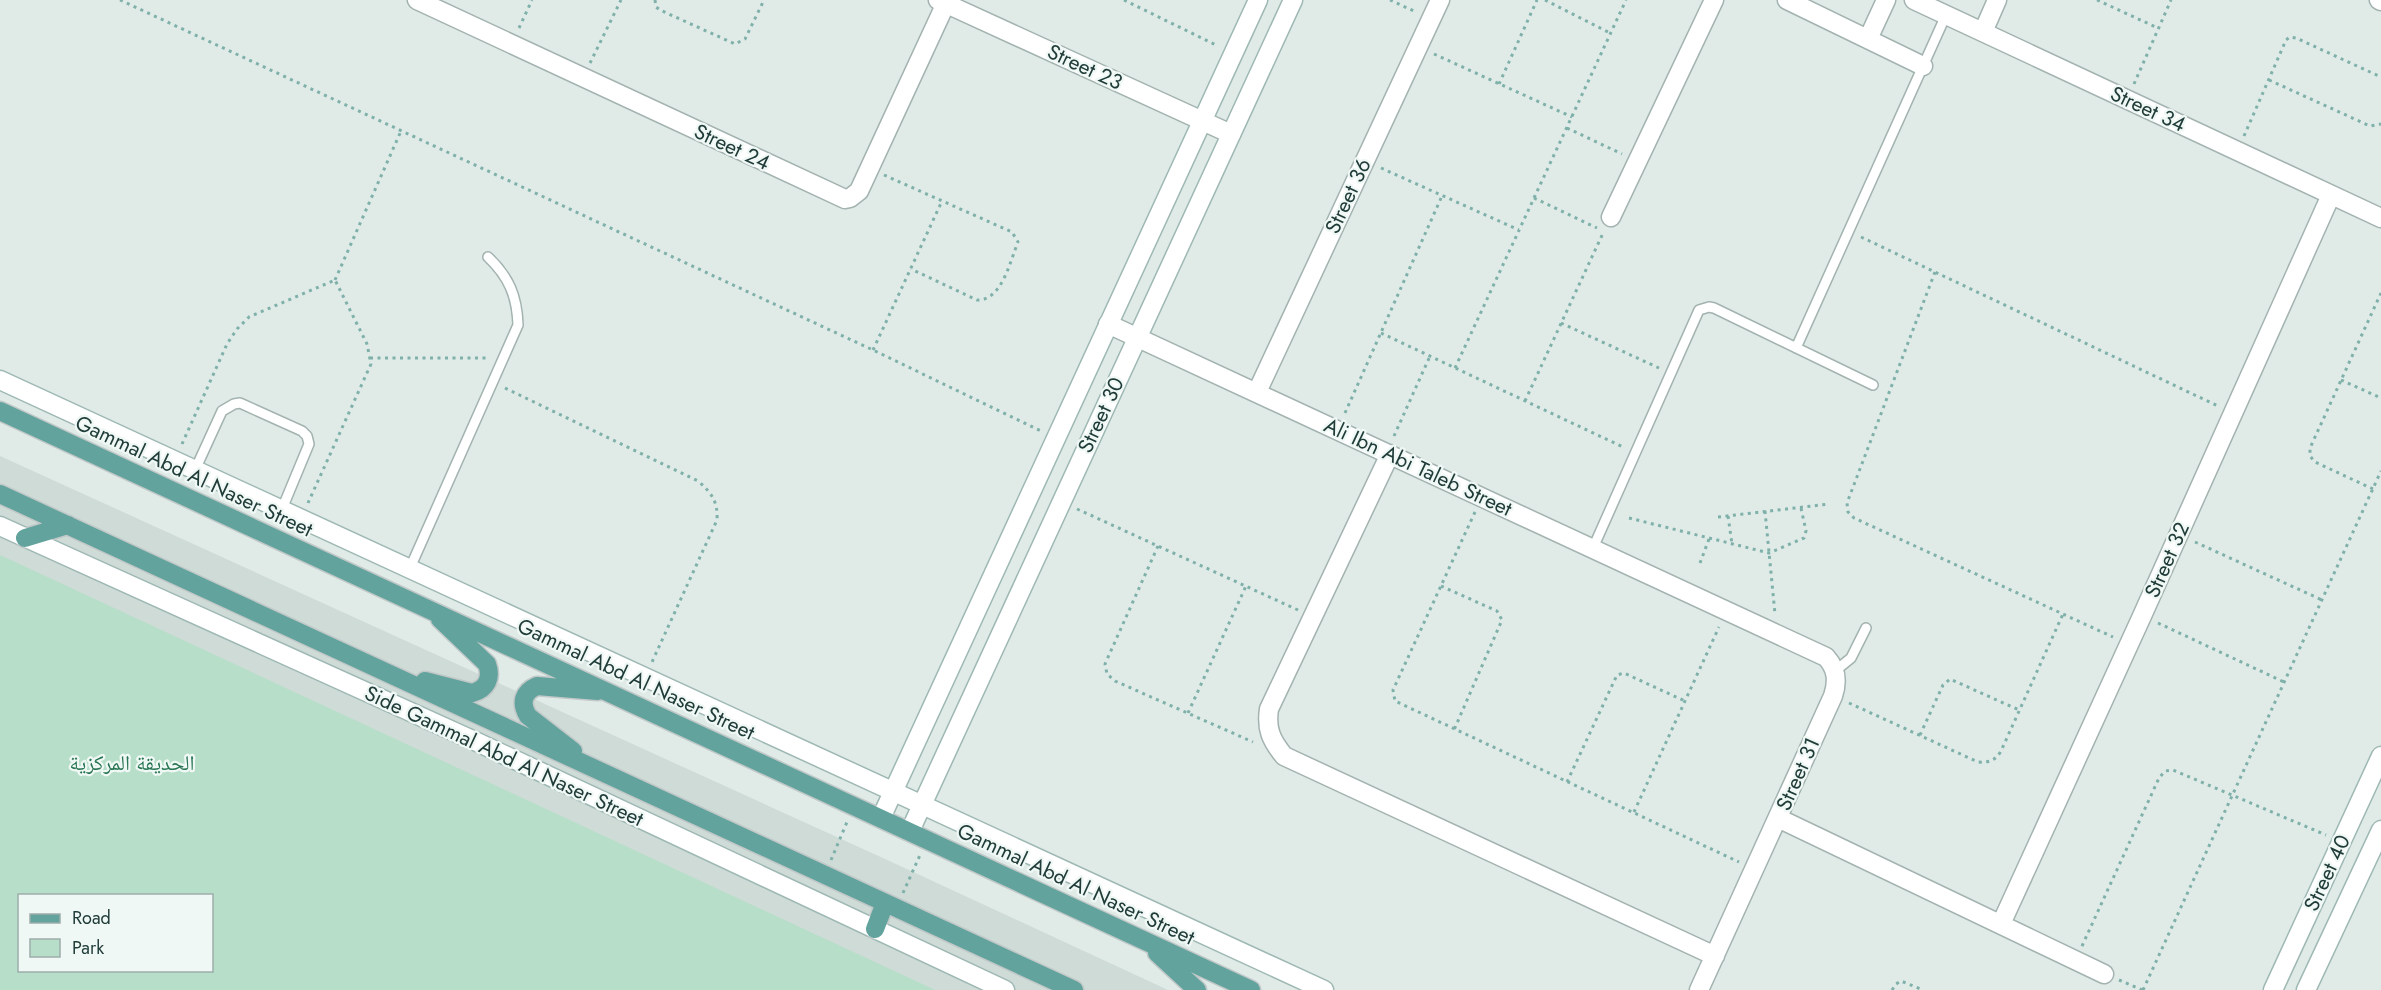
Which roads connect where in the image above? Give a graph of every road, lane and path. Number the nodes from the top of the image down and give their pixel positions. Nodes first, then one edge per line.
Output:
1 (120, 0) edge
2 (417, 0) edge
3 (532, 0) edge
4 (621, 0) edge
5 (655, 0) edge
6 (764, 0) edge
7 (1124, 0) edge
8 (1258, 0) edge
9 (1293, 0) edge
10 (1390, 0) edge
11 (1440, 0) edge
12 (1537, 0) edge
13 (1545, 0) edge
14 (1626, 0) edge
15 (1714, 0) edge
16 (1787, 0) edge
17 (1886, 0) edge
18 (1914, 0) edge
19 (1997, 0) edge
20 (2097, 0) edge
21 (2171, 0) edge
22 (942, 2) edge
23 (1821, 7) edge
24 (1946, 15) junction
25 (1431, 19) junction
26 (2158, 28) junction
27 (1983, 32) junction
28 (1610, 33) junction
29 (1868, 39) junction
30 (511, 44) junction
31 (1418, 46) junction
32 (1233, 53) junction
33 (1923, 66) junction
34 (2381, 77) edge
35 (583, 78) junction
36 (2269, 80) junction
37 (1499, 84) junction
38 (2128, 100) junction
39 (1572, 117) junction
40 (1202, 121) junction
41 (2381, 124) edge
42 (1566, 128) junction
43 (401, 131) junction
44 (1231, 134) junction
45 (2237, 151) junction
46 (1365, 161) junction
47 (1637, 161) junction
48 (869, 168) junction
49 (2331, 195) junction
50 (1442, 196) junction
51 (1534, 198) junction
52 (942, 201) junction
53 (2381, 218) edge
54 (1607, 224) junction
55 (1519, 231) junction
56 (1848, 231) junction
57 (488, 257) dead end
58 (911, 269) junction
59 (1935, 272) junction
60 (335, 280) junction
61 (2381, 293) edge
62 (1562, 323) junction
63 (1108, 324) junction
64 (1381, 333) junction
65 (1137, 337) junction
66 (1796, 348) junction
67 (873, 350) junction
68 (1430, 356) junction
69 (370, 358) junction
70 (503, 358) junction
71 (1455, 368) junction
72 (1671, 374) junction
73 (0, 380) edge
74 (2341, 380) junction
75 (493, 382) junction
76 (1873, 385) dead end
77 (1257, 392) junction
78 (2381, 398) edge
79 (1525, 401) junction
80 (0, 411) edge
81 (2233, 412) junction
82 (1338, 430) junction
83 (1056, 438) junction
84 (1389, 453) junction
85 (1636, 453) junction
86 (175, 460) junction
87 (195, 470) junction
88 (2381, 471) edge
89 (2373, 489) junction
90 (0, 494) edge
91 (1482, 496) junction
92 (1062, 502) junction
93 (1830, 504) dead end
94 (1801, 508) junction
95 (282, 509) junction
96 (1765, 512) junction
97 (1728, 516) junction
98 (1718, 517) dead end
99 (301, 518) junction
100 (1629, 518) dead end
101 (68, 525) junction
102 (0, 526) edge
103 (2178, 535) junction
104 (25, 538) junction
105 (1709, 539) junction
106 (1732, 544) junction
107 (1158, 546) junction
108 (1593, 548) junction
109 (1769, 553) junction
110 (1700, 562) dead end
111 (410, 568) junction
112 (1246, 586) junction
113 (1441, 586) junction
114 (2322, 600) junction
115 (428, 608) junction
116 (1727, 609) junction
117 (2063, 614) junction
118 (2142, 616) junction
119 (1313, 617) junction
120 (1866, 628) dead end
121 (1777, 633) junction
122 (2129, 644) junction
123 (377, 668) junction
124 (1835, 671) junction
125 (645, 676) junction
126 (2284, 682) junction
127 (612, 693) junction
128 (1833, 696) junction
129 (1685, 701) junction
130 (2019, 710) junction
131 (1188, 713) junction
132 (1454, 730) junction
133 (1920, 735) junction
134 (1284, 756) junction
135 (2381, 756) edge
136 (598, 770) junction
137 (1567, 782) junction
138 (893, 792) junction
139 (2233, 794) junction
140 (854, 805) junction
141 (922, 805) junction
142 (1634, 813) junction
143 (881, 818) junction
144 (1778, 818) junction
145 (2381, 830) edge
146 (910, 831) junction
147 (927, 839) junction
148 (2342, 841) junction
149 (1755, 869) junction
150 (824, 875) junction
151 (891, 906) junction
152 (2001, 924) junction
153 (875, 929) junction
154 (1143, 939) junction
155 (1715, 956) junction
156 (2075, 960) junction
157 (2104, 974) joint
158 (1005, 990) edge
159 (1074, 990) edge
160 (1197, 990) edge
161 (1251, 990) edge
162 (1324, 990) edge
163 (1700, 990) edge
164 (1892, 990) edge
165 (1923, 990) edge
166 (2143, 990) edge
167 (2273, 990) edge
168 (2306, 990) edge

1 - 43 path
2 - 30 street, Street 24
3 - 30 path
4 - 35 path
5 - 6 path
7 - 32 path
8 - 32 street, Street 30
9 - 44 street, Street 30
10 - 25 path
11 - 25 street, Street 36
12 - 37 path
13 - 28 path
14 - 28 path
15 - 47 street
16 - 23 street
17 - 29 street
18 - 24 street, Street 34
19 - 27 street
20 - 26 path
21 - 26 path
22 - 40 street, Street 23
22 - 48 street, Street 24
23 - 29 street
24 - 27 street, Street 34
24 - 33 lane
25 - 31 street, Street 36
26 - 38 path
27 - 38 street, Street 34
28 - 39 path
29 - 33 street
30 - 35 street, Street 24
31 - 37 path
31 - 46 street, Street 36
32 - 40 street, Street 30
33 - 56 lane
34 - 36 path
35 - 48 street, Street 24
36 - 41 path
36 - 45 path
37 - 39 path
38 - 45 street, Street 34
39 - 42 path
40 - 44 street, Street 23
40 - 63 street, Street 30
42 - 47 path
42 - 51 path
43 - 60 path
43 - 67 path
44 - 65 street, Street 30
45 - 49 street, Street 34
46 - 50 path
46 - 77 street, Street 36
47 - 54 street
48 - 52 path
49 - 53 street, Street 34
49 - 81 street, Street 32
50 - 55 path
50 - 64 path
51 - 54 path
51 - 55 path
52 - 58 path
52 - 58 path
54 - 62 path
55 - 71 path
56 - 59 path
56 - 66 lane
57 - 70 lane
58 - 67 path
59 - 81 path
59 - 117 path
60 - 69 path
60 - 86 path
61 - 74 path
62 - 72 path
62 - 79 path
63 - 65 street, Ali Ibn Abi Taleb Street
63 - 83 street, Street 30
64 - 68 path
64 - 82 path
65 - 77 street, Ali Ibn Abi Taleb Street
65 - 92 street, Street 30
66 - 72 lane
66 - 76 lane
67 - 83 path
68 - 71 path
68 - 84 path
69 - 70 path
69 - 99 path
70 - 75 lane
71 - 79 path
72 - 85 lane
73 - 86 street
74 - 78 path
74 - 89 path
75 - 111 lane
75 - 125 path
77 - 82 street, Ali Ibn Abi Taleb Street
79 - 85 path
80 - 115 main road, Gammal Abd Al Naser Street
81 - 103 street, Street 32
82 - 84 street, Ali Ibn Abi Taleb Street
83 - 138 street, Street 30
84 - 91 street, Ali Ibn Abi Taleb Street
84 - 119 street
85 - 108 lane
86 - 87 street
87 - 95 street
87 - 95 lane
88 - 89 path
89 - 114 path
90 - 101 main road
91 - 108 street, Ali Ibn Abi Taleb Street
91 - 113 path
92 - 107 path
92 - 141 street, Street 30
93 - 94 path
94 - 96 path
94 - 109 path
95 - 99 street
96 - 97 path
96 - 109 path
97 - 98 path
97 - 106 path
99 - 111 street
100 - 105 path
101 - 104 main road
101 - 123 main road
102 - 104 street, Side Gammal Abd Al Naser Street
103 - 114 path
103 - 118 street, Street 32
104 - 153 street, Side Gammal Abd Al Naser Street
105 - 106 path
105 - 110 path
106 - 109 path
107 - 112 path
107 - 131 path
108 - 116 street, Ali Ibn Abi Taleb Street
109 - 121 path
111 - 125 street
112 - 119 path
112 - 131 path
113 - 132 path
113 - 132 path
114 - 126 path
115 - 123 main road
115 - 127 main road, Gammal Abd Al Naser Street
116 - 121 street
116 - 129 path
117 - 122 path
117 - 130 path
118 - 122 street, Street 32
118 - 126 path
119 - 134 street
120 - 124 lane
121 - 124 street
122 - 152 street, Street 32
123 - 136 main road
124 - 128 street, Street 31
125 - 138 street
126 - 139 path
127 - 136 main road
127 - 140 main road, Gammal Abd Al Naser Street
128 - 133 path
128 - 144 street, Street 31
129 - 137 path
129 - 142 path
130 - 133 path
130 - 133 path
131 - 134 path
132 - 137 path
134 - 155 street
135 - 148 street, Street 40
136 - 150 main road
137 - 142 path
138 - 141 street
138 - 143 street, Street 30
139 - 148 path
139 - 156 path
139 - 166 path
140 - 143 main road, Gammal Abd Al Naser Street
140 - 150 path
141 - 146 street, Street 30
141 - 162 street
142 - 149 path
143 - 146 main road, Gammal Abd Al Naser Street
144 - 149 street, Street 31
144 - 152 street
145 - 168 street, Street 40
146 - 147 main road, Gammal Abd Al Naser Street
147 - 151 path
147 - 154 main road, Gammal Abd Al Naser Street
148 - 167 street, Street 40
149 - 155 street, Street 31
150 - 151 main road
151 - 153 main road
151 - 159 main road
152 - 156 street
153 - 158 street, Side Gammal Abd Al Naser Street
154 - 160 main road
154 - 161 main road, Gammal Abd Al Naser Street
155 - 163 street, Street 31
156 - 157 street
157 - 166 path
164 - 165 path

